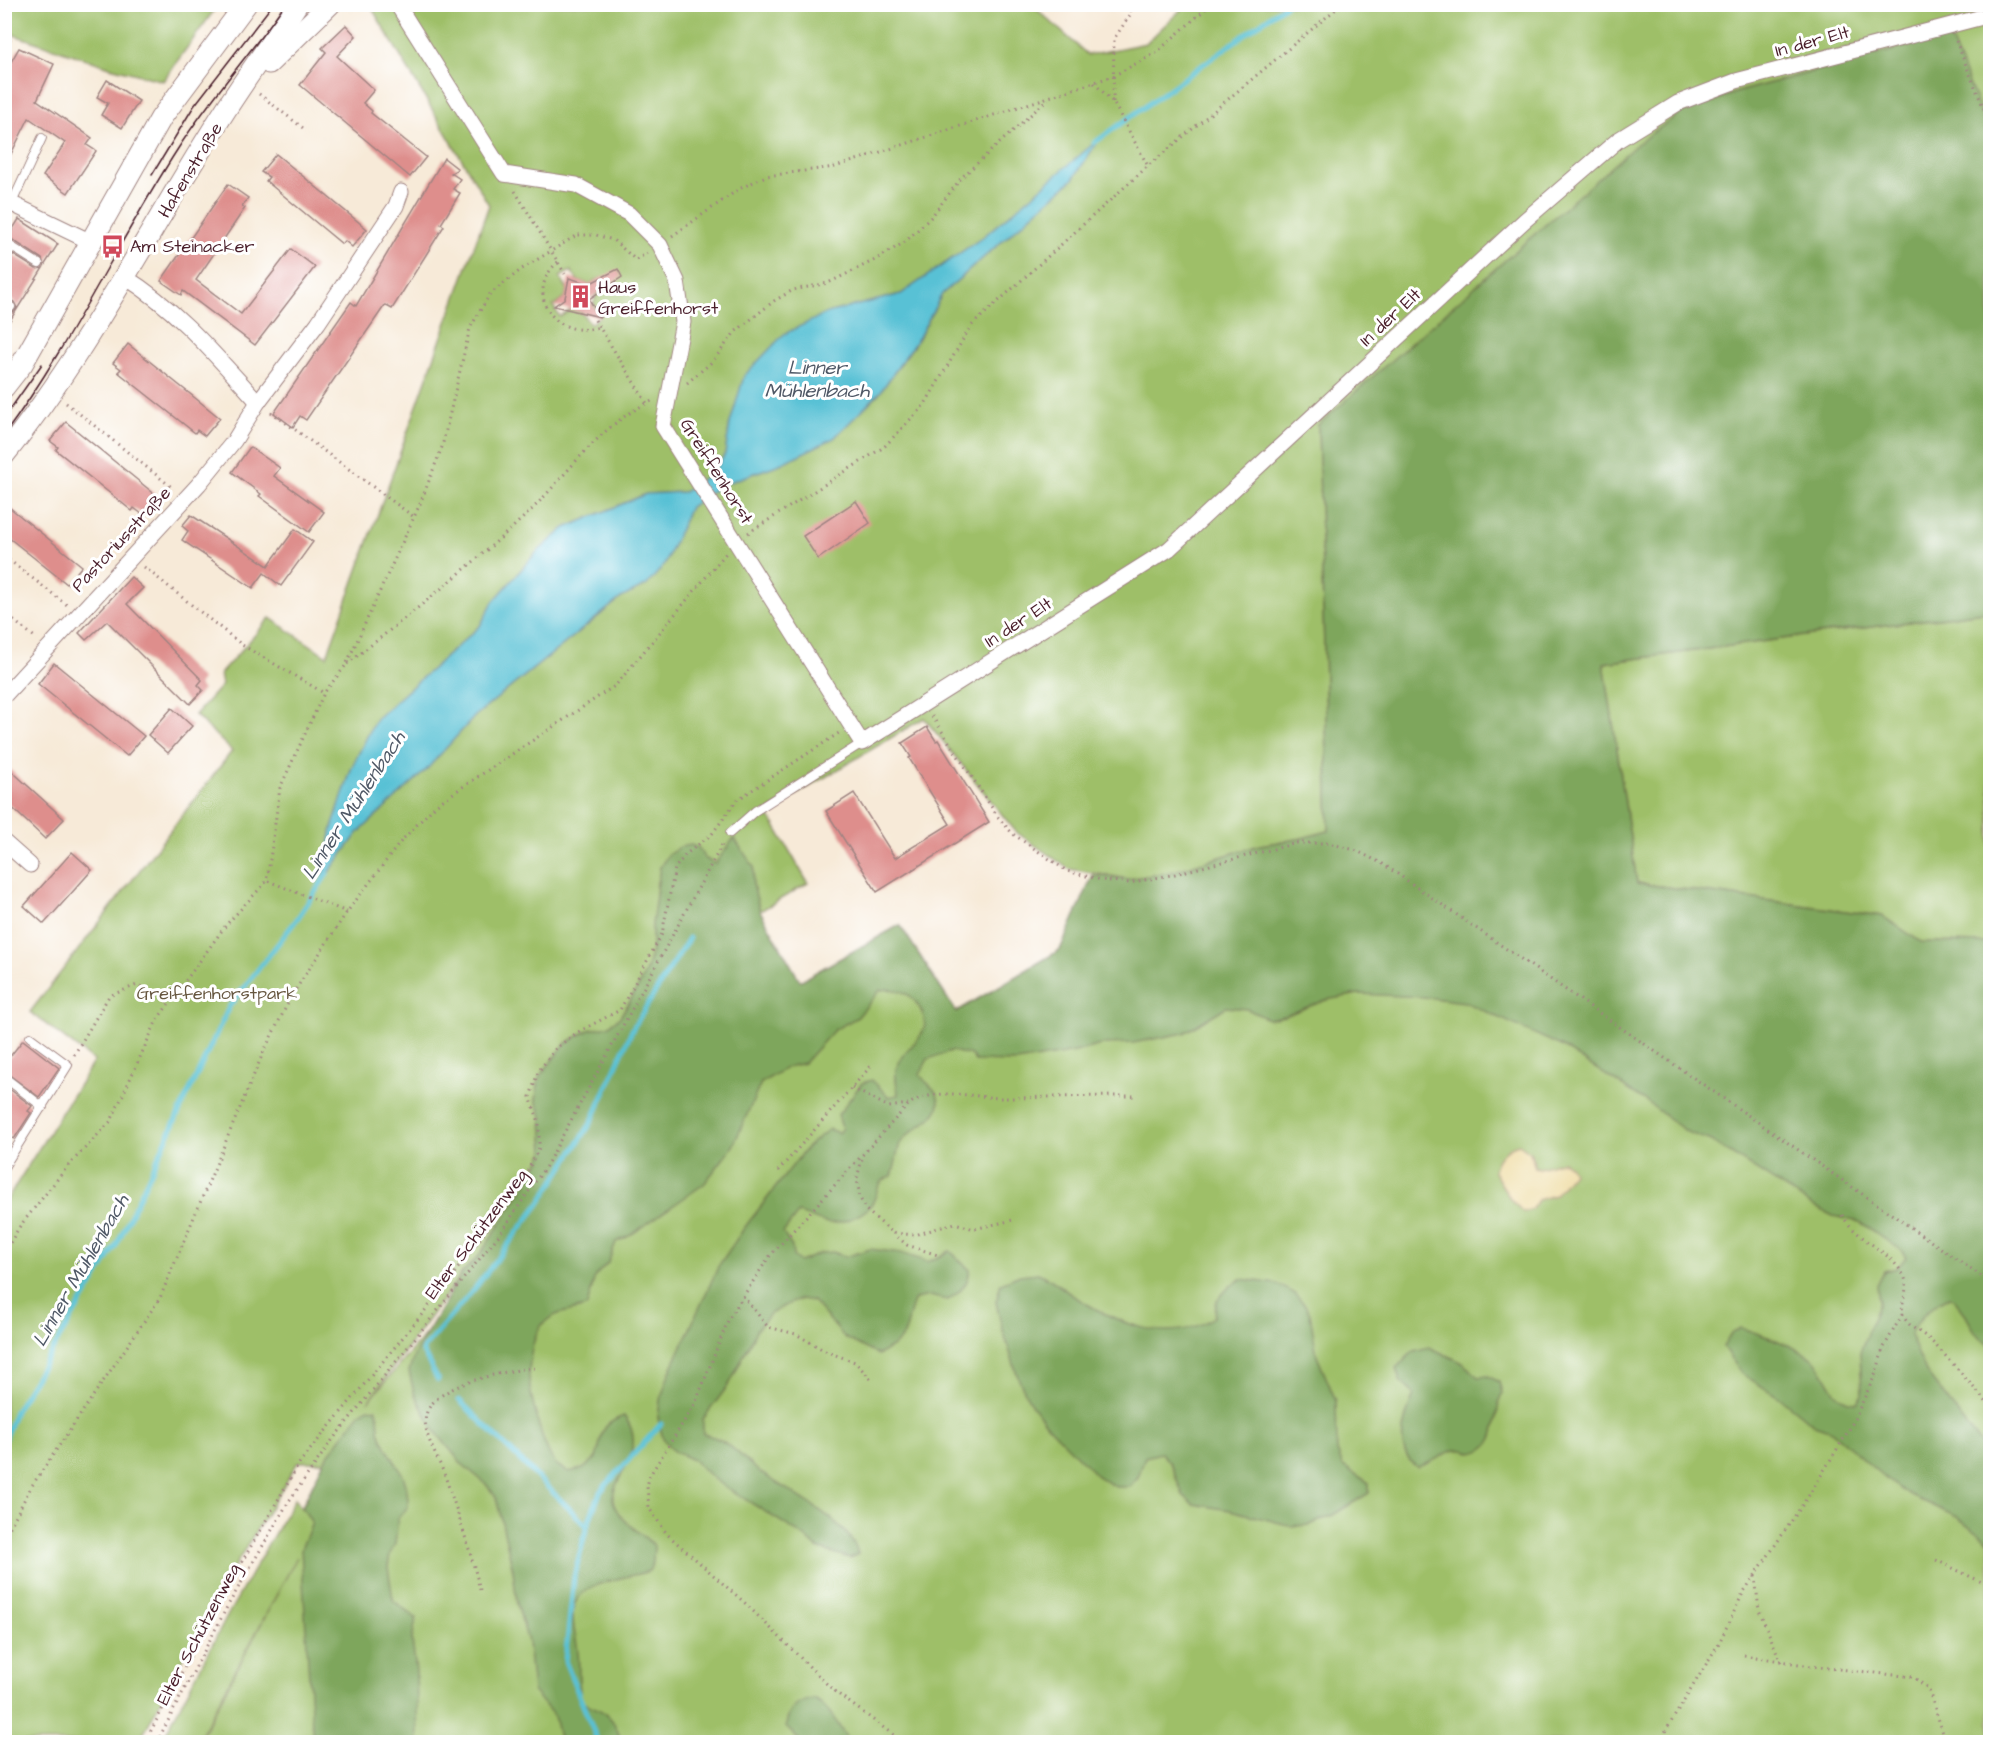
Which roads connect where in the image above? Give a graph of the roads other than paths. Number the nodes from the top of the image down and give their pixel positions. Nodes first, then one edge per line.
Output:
1 (246, 4) edge
2 (297, 4) edge
3 (330, 4) edge
4 (397, 4) edge
5 (1990, 15) edge
6 (228, 107) junction
7 (42, 138) dead end
8 (401, 192) dead end
9 (8, 202) edge
10 (4, 220) edge
11 (4, 242) edge
12 (92, 242) junction
13 (39, 264) dead end
14 (125, 277) junction
15 (4, 387) edge
16 (258, 402) junction
17 (4, 455) edge
18 (4, 696) edge
19 (862, 743) junction
20 (730, 833) road end
21 (4, 842) edge
22 (30, 865) dead end
23 (30, 1037) dead end
24 (4, 1077) edge
25 (43, 1107) junction
26 (4, 1147) edge
27 (13, 1154) junction
28 (4, 1167) edge

1 - 12 main road
2 - 6 main road, Hafenstraße
3 - 6 main road
4 - 19 street, Greiffenhorst
5 - 19 street, In der Elt
6 - 14 main road, Hafenstraße
7 - 9 lane
8 - 16 street, Pastoriusstraße
9 - 10 lane
9 - 12 street
11 - 13 lane
12 - 15 main road
14 - 16 street
14 - 17 main road, Hafenstraße
16 - 18 street, Pastoriusstraße
19 - 20 lane
21 - 22 street
23 - 25 lane
24 - 25 lane
25 - 27 lane
26 - 27 lane
27 - 28 lane

